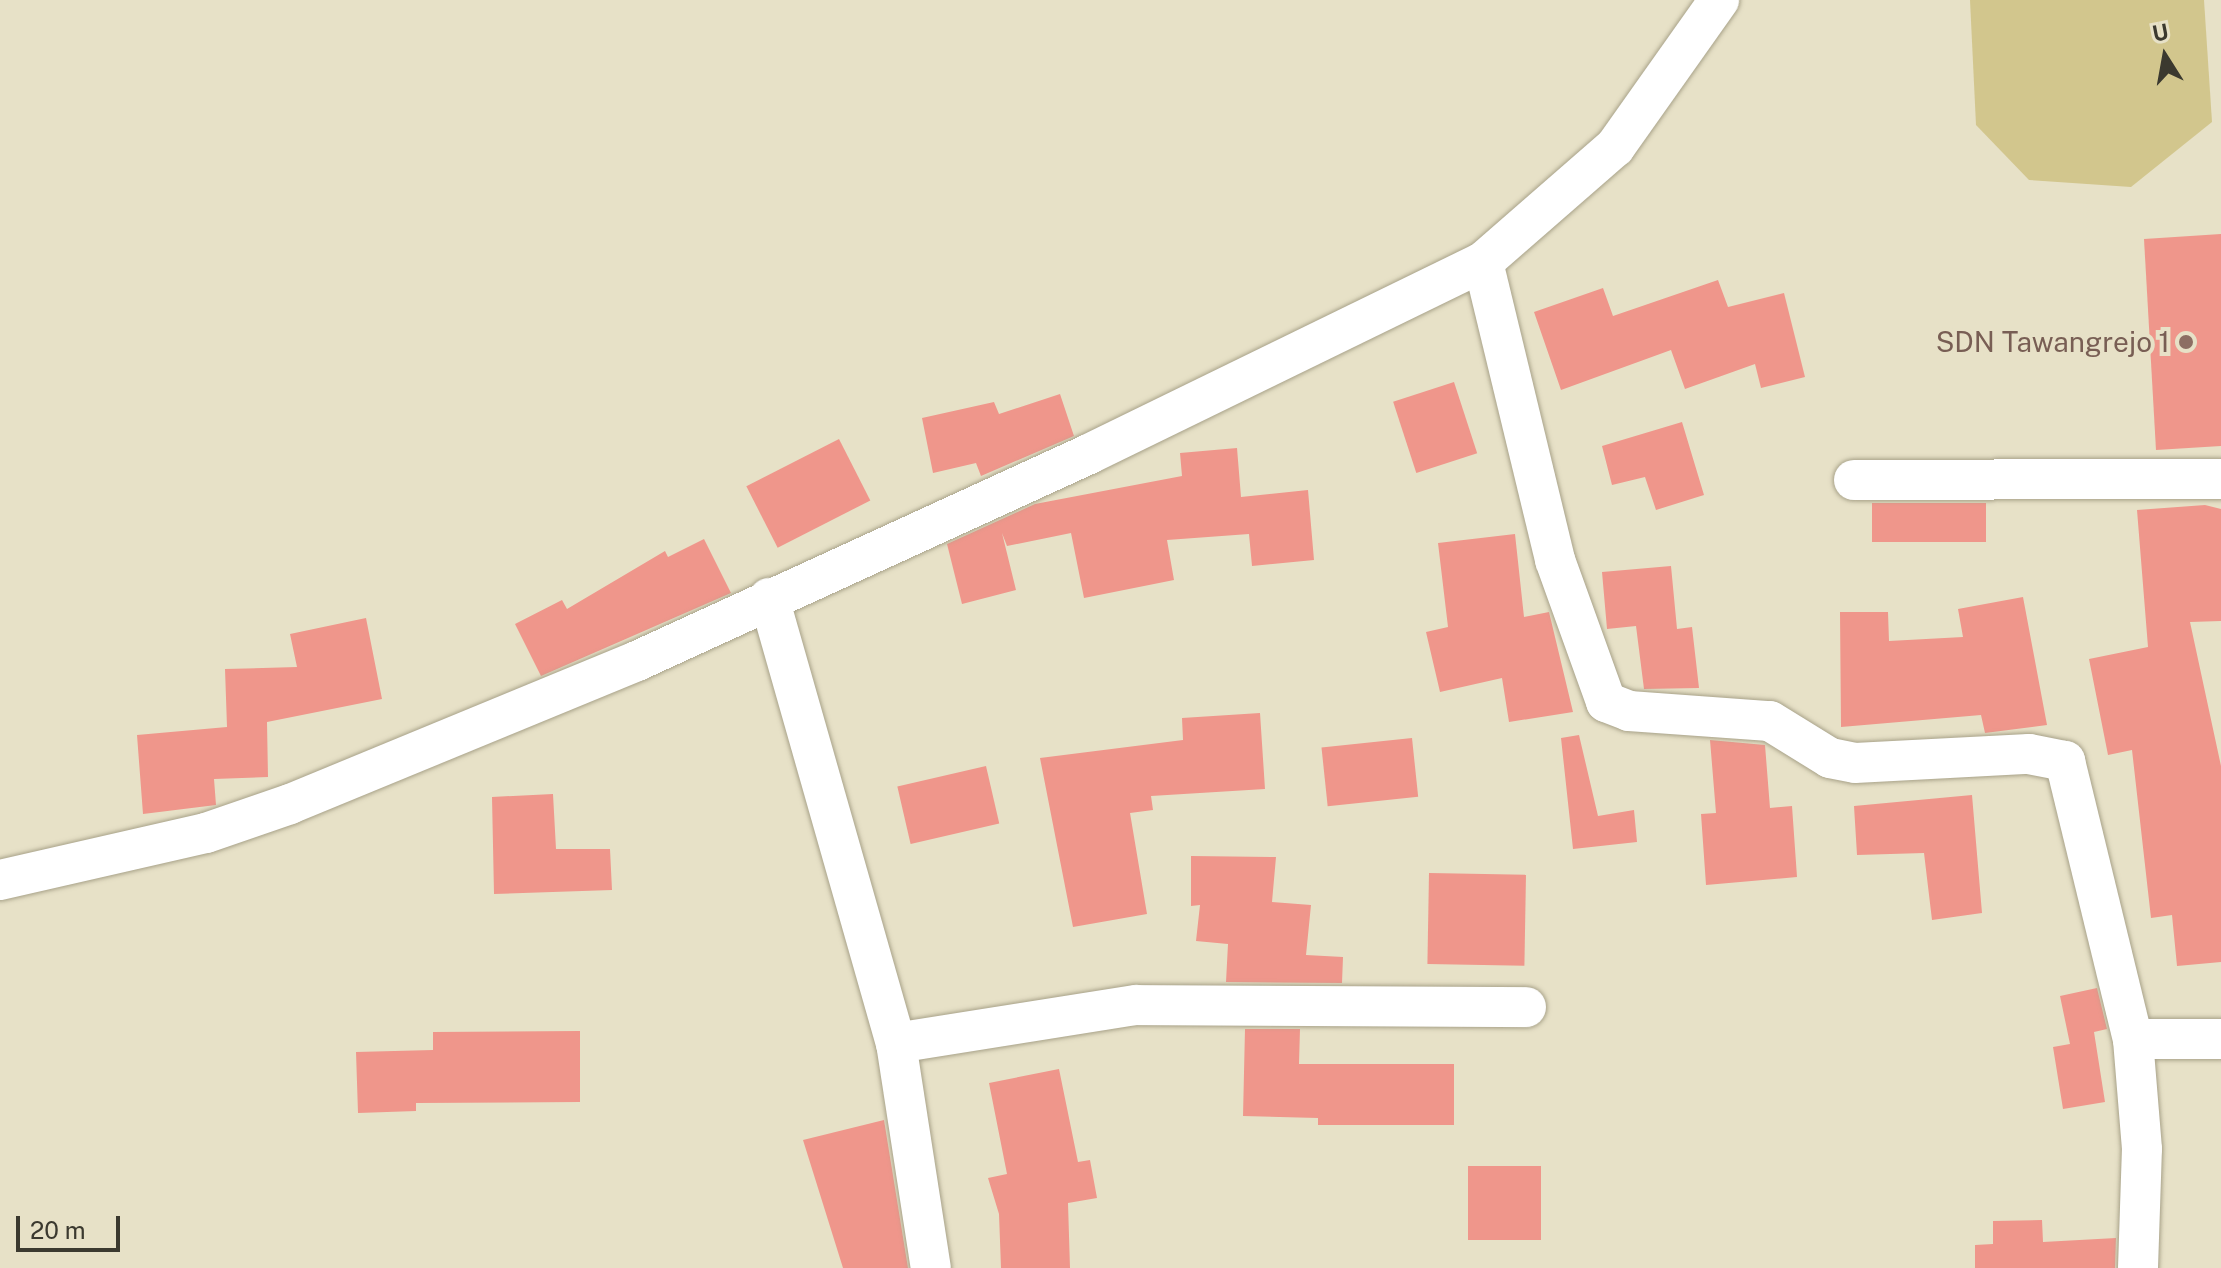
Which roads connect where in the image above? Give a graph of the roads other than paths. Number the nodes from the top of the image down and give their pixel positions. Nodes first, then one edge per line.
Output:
1 (1719, 0) edge
2 (1483, 262) junction
3 (2221, 479) edge
4 (1854, 480) dead end
5 (769, 598) junction
6 (0, 880) edge
7 (1526, 1007) dead end
8 (2133, 1039) junction
9 (2221, 1039) edge
10 (896, 1043) junction
11 (931, 1268) edge
12 (2138, 1268) edge

1 - 2 street
2 - 5 street
2 - 8 street
3 - 4 street
5 - 6 street
5 - 10 street
7 - 10 street
8 - 9 street
8 - 12 street
10 - 11 street

